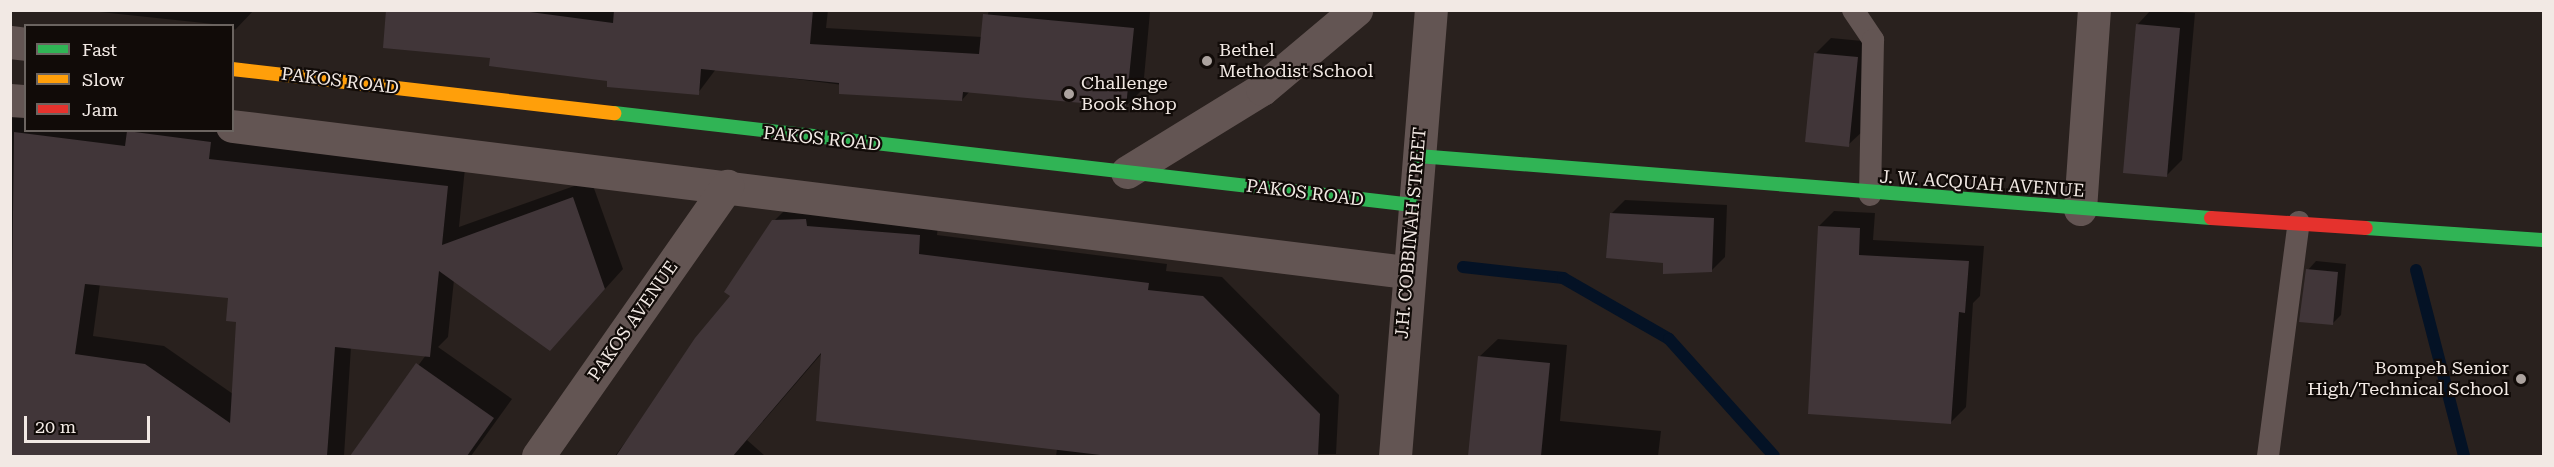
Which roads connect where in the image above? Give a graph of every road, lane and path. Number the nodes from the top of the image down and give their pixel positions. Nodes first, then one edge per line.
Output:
1 (1356, 10) edge
2 (1431, 10) edge
3 (1853, 10) edge
4 (2094, 10) edge
5 (234, 69) edge
6 (234, 126) edge
7 (1418, 156) junction
8 (1127, 172) junction
9 (727, 186) junction
10 (1870, 195) junction
11 (1413, 205) junction
12 (2080, 209) junction
13 (2299, 222) junction
14 (2544, 240) edge
15 (1405, 272) junction
16 (538, 456) edge
17 (1395, 456) edge
18 (2268, 456) edge

1 - 8 street
2 - 7 street, J.H. COBBINAH STREET
3 - 10 lane
4 - 12 street
5 - 8 street, PAKOS ROAD
6 - 9 street
7 - 10 street, J. W. ACQUAH AVENUE
7 - 11 street, J.H. COBBINAH STREET
8 - 11 street, PAKOS ROAD
9 - 15 street
9 - 16 street, PAKOS AVENUE
10 - 12 street, J. W. ACQUAH AVENUE
11 - 15 street, J.H. COBBINAH STREET
12 - 13 street, J. W. ACQUAH AVENUE
13 - 14 street, J. W. ACQUAH AVENUE
13 - 18 lane
15 - 17 street, J.H. COBBINAH STREET

